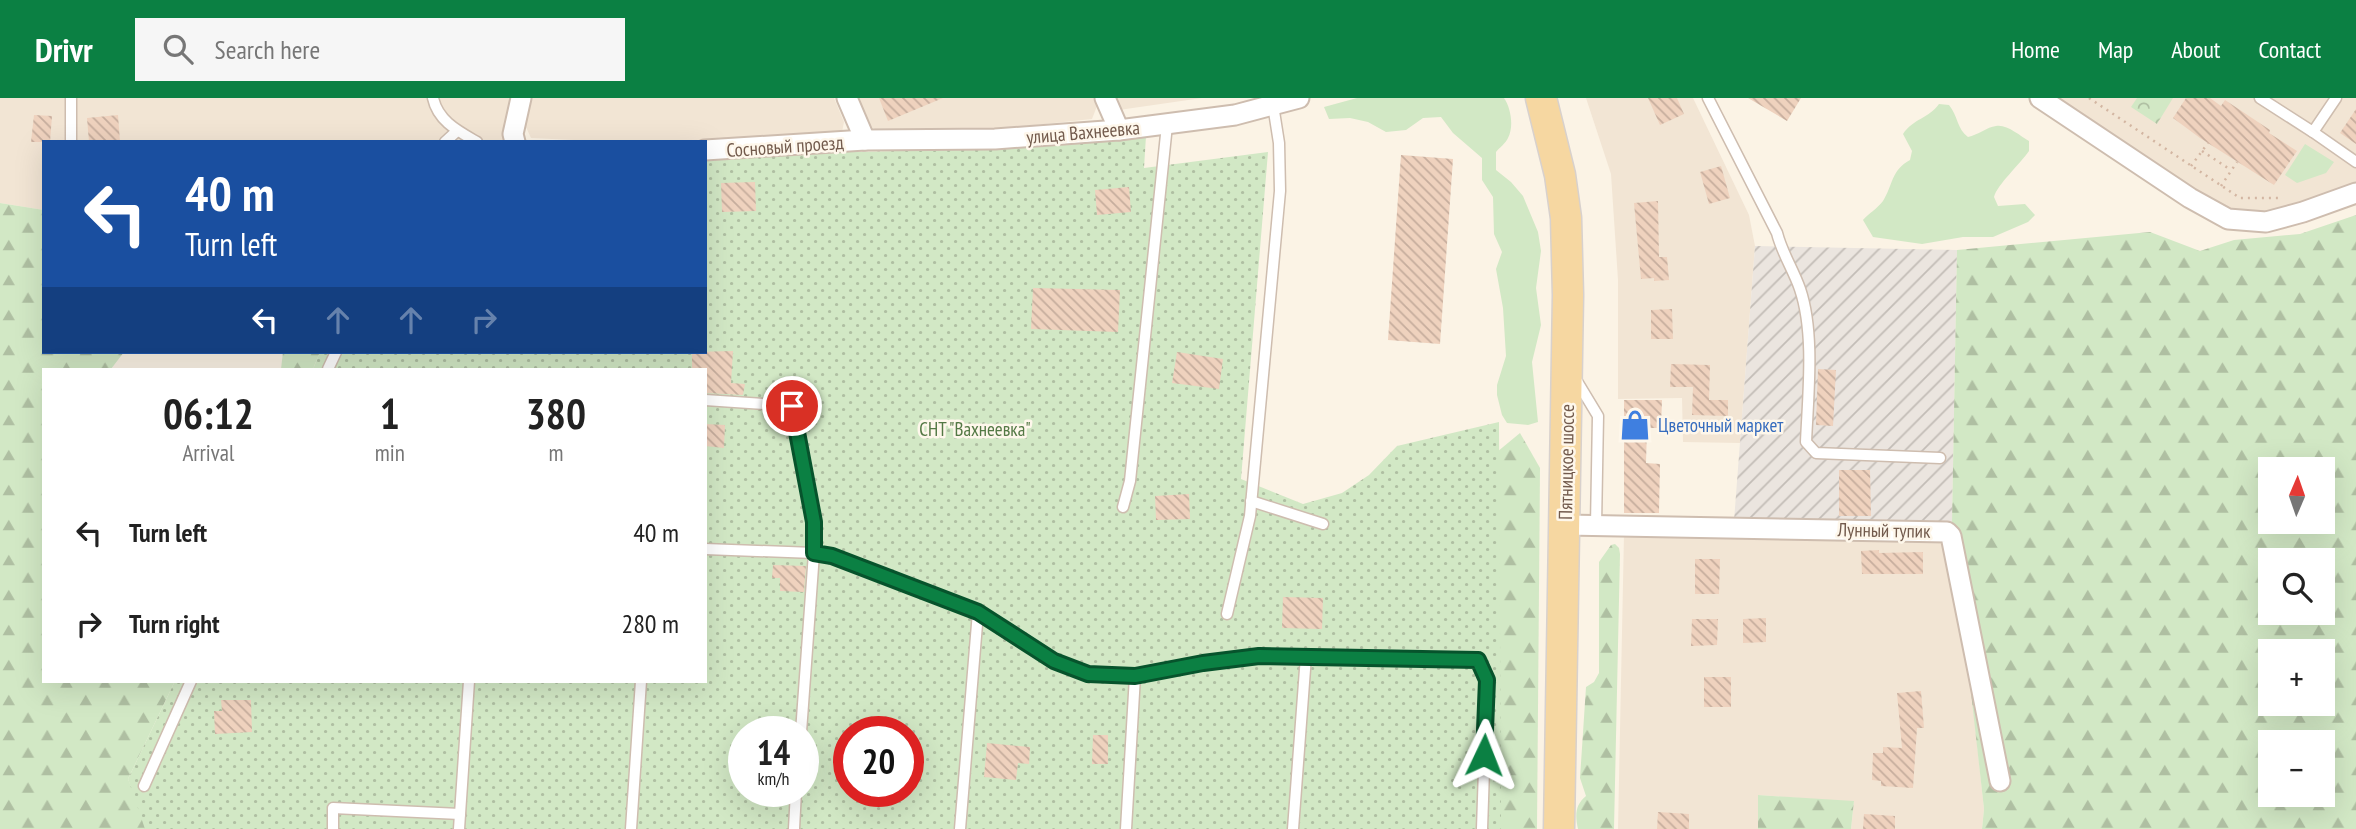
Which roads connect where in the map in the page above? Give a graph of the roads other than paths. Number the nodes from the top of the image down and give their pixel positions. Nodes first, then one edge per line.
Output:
1 (71, 98) edge
2 (433, 98) edge
3 (522, 98) edge
4 (847, 98) edge
5 (1105, 98) edge
6 (1299, 98) edge
7 (1541, 98) edge
8 (1708, 98) edge
9 (2040, 98) edge
10 (2260, 98) edge
11 (2336, 98) edge
12 (1273, 105) junction
13 (1167, 125) junction
14 (1119, 130) junction
15 (457, 131) junction
16 (2313, 132) junction
17 (71, 140) edge
18 (447, 140) edge
19 (473, 140) edge
20 (514, 140) edge
21 (865, 140) junction
22 (707, 150) edge
23 (2356, 162) edge
24 (2356, 193) edge
25 (1568, 367) junction
26 (707, 400) edge
27 (1940, 458) dead end
28 (1251, 501) junction
29 (1123, 507) dead end
30 (1323, 524) dead end
31 (1566, 525) junction
32 (1596, 525) junction
33 (707, 549) edge
34 (814, 553) junction
35 (978, 612) junction
36 (1227, 614) dead end
37 (1306, 656) junction
38 (1135, 676) junction
39 (190, 683) edge
40 (469, 683) edge
41 (640, 683) edge
42 (802, 716) edge
43 (2000, 780) dead end
44 (144, 786) dead end
45 (795, 807) edge
46 (460, 814) junction
47 (333, 829) edge
48 (459, 829) edge
49 (631, 829) edge
50 (794, 829) edge
51 (960, 829) edge
52 (1126, 829) edge
53 (1293, 829) edge
54 (1482, 829) edge
55 (1559, 829) edge

1 - 17 lane
2 - 15 lane
3 - 20 street
4 - 21 street
5 - 14 street
6 - 12 street, улица Вахнеевка
7 - 25 main road, Пятницкое шоссе
8 - 27 lane
9 - 24 street
10 - 16 lane
11 - 16 lane
12 - 13 street, улица Вахнеевка
12 - 28 lane
13 - 14 street, улица Вахнеевка
13 - 29 lane
14 - 21 street, улица Вахнеевка
15 - 18 lane
15 - 19 lane
16 - 23 lane
21 - 22 street, Сосновый проезд
25 - 31 main road, Пятницкое шоссе
25 - 32 lane
26 - 34 lane
28 - 30 lane
28 - 36 lane
31 - 32 street, Лунный тупик
31 - 55 main road, Пятницкое шоссе
32 - 43 street, Лунный тупик
33 - 34 lane
34 - 35 lane
34 - 42 lane
35 - 38 lane
35 - 51 lane
37 - 38 lane
37 - 53 lane
37 - 54 lane
38 - 52 lane
39 - 44 lane
40 - 46 lane
41 - 49 lane
45 - 50 lane
46 - 47 lane
46 - 48 lane

